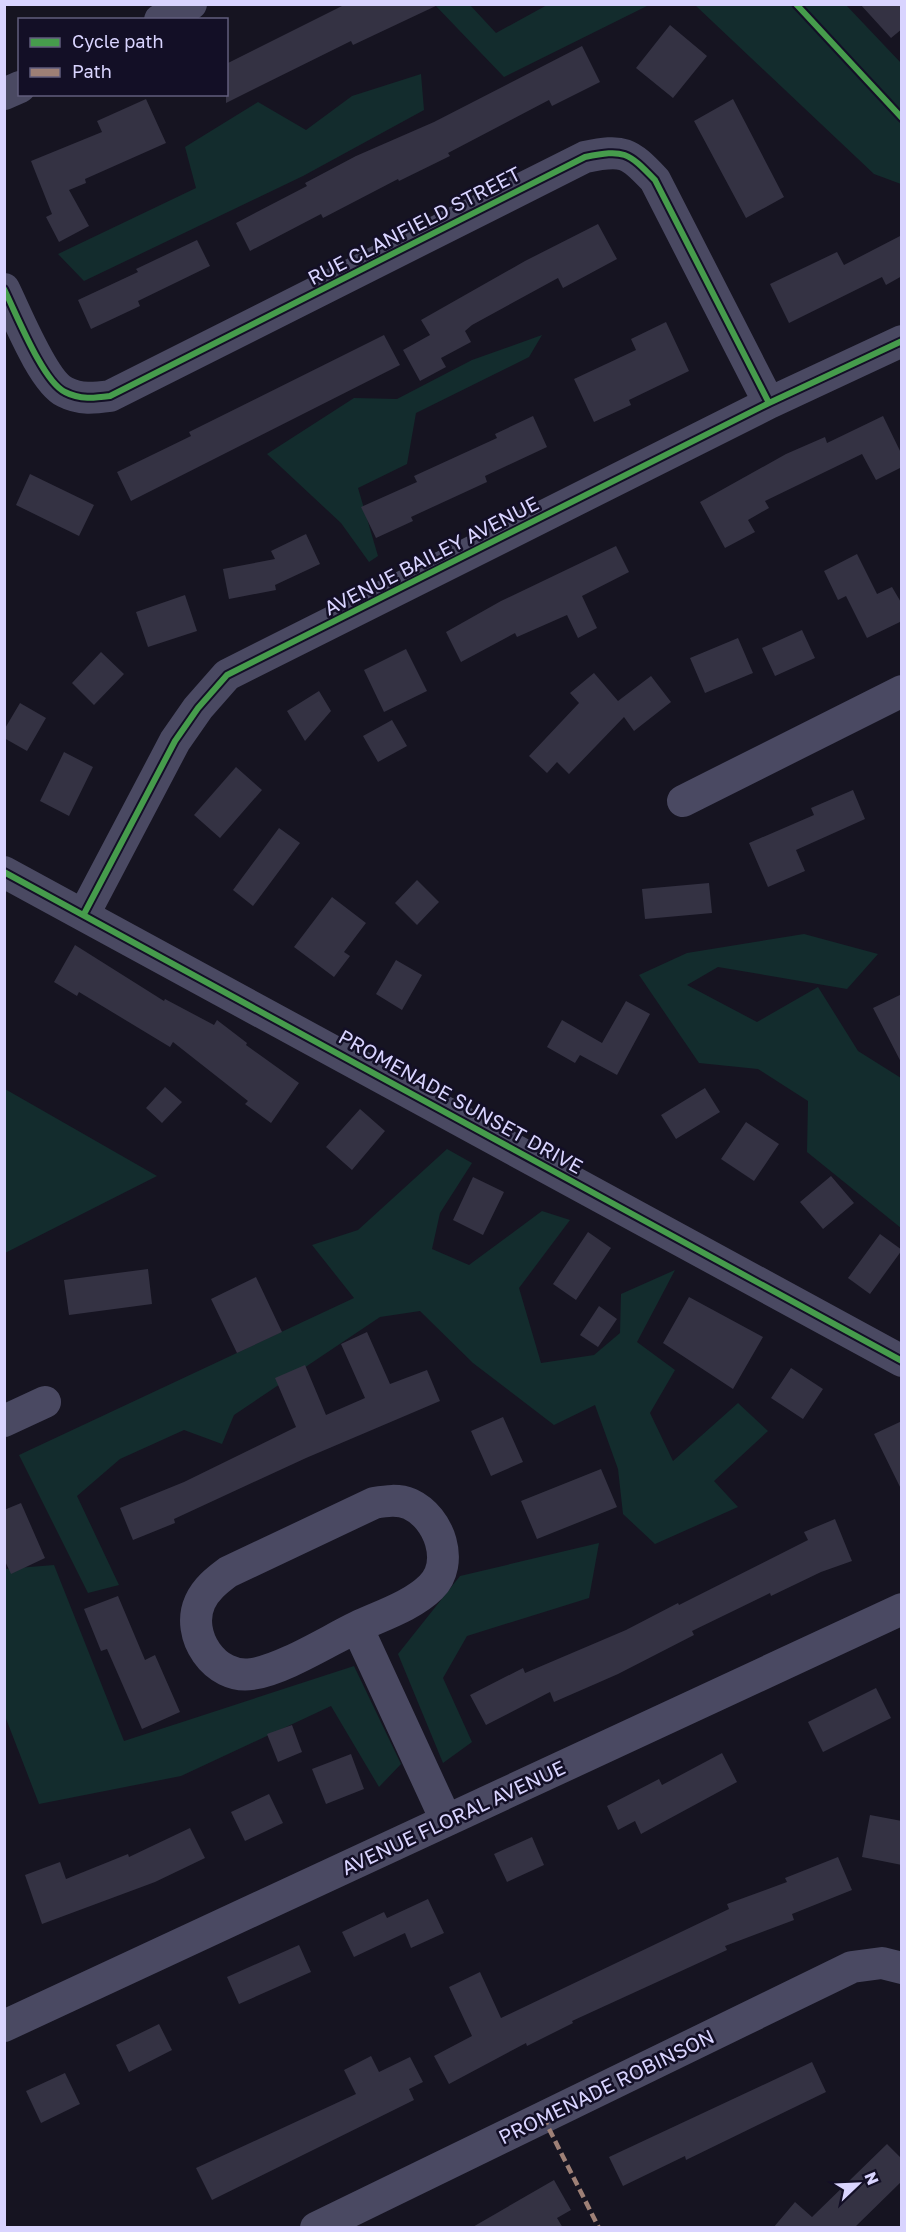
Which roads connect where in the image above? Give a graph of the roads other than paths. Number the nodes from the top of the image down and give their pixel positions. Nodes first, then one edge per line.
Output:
1 (191, 4) edge
2 (164, 18) edge
3 (18, 88) edge
4 (4, 94) edge
5 (4, 289) edge
6 (902, 341) edge
7 (769, 404) junction
8 (902, 691) edge
9 (683, 801) dead end
10 (4, 872) edge
11 (84, 914) junction
12 (902, 1361) edge
13 (45, 1402) dead end
14 (4, 1421) edge
15 (902, 1609) edge
16 (357, 1628) junction
17 (446, 1820) junction
18 (902, 1968) edge
19 (5, 2026) edge
20 (316, 2228) edge

1 - 2 street
3 - 4 street
5 - 7 street, RUE CLANFIELD STREET
6 - 7 street, AVENUE BAILEY AVENUE
7 - 11 street, AVENUE BAILEY AVENUE
8 - 9 street
10 - 11 street, PROMENADE SUNSET DRIVE
11 - 12 street, PROMENADE SUNSET DRIVE
13 - 14 street
15 - 17 street, AVENUE FLORAL AVENUE
16 - 16 street
16 - 17 street
17 - 19 street, AVENUE FLORAL AVENUE
18 - 20 street, PROMENADE ROBINSON

